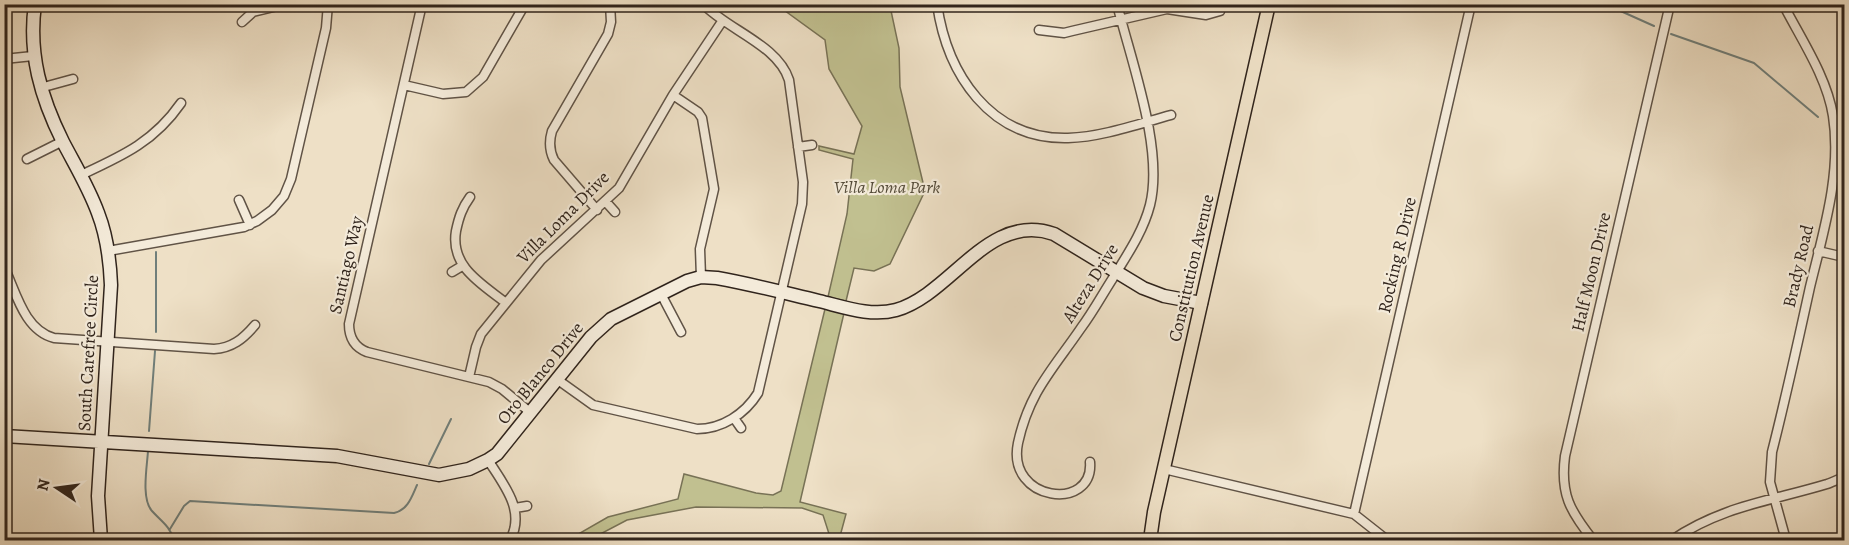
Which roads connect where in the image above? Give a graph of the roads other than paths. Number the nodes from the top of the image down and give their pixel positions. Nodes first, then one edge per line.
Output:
1 (35, 4) edge
2 (125, 4) edge
3 (286, 4) edge
4 (328, 4) edge
5 (422, 4) edge
6 (525, 4) edge
7 (610, 4) edge
8 (704, 4) edge
9 (937, 4) edge
10 (1117, 4) edge
11 (1269, 4) edge
12 (1471, 4) edge
13 (1670, 4) edge
14 (1783, 4) edge
15 (141, 5) edge
16 (1220, 11) dead end
17 (723, 20) junction
18 (1121, 20) junction
19 (242, 22) dead end
20 (1039, 30) dead end
21 (33, 56) junction
22 (4, 60) edge
23 (73, 79) dead end
24 (404, 85) junction
25 (40, 88) junction
26 (466, 92) junction
27 (674, 95) junction
28 (471, 102) dead end
29 (181, 103) dead end
30 (1171, 116) dead end
31 (1147, 122) junction
32 (63, 141) junction
33 (812, 145) dead end
34 (798, 147) junction
35 (27, 159) dead end
36 (81, 175) junction
37 (470, 196) dead end
38 (239, 200) dead end
39 (606, 202) junction
40 (597, 210) junction
41 (615, 212) dead end
42 (250, 225) junction
43 (108, 251) junction
44 (1818, 251) junction
45 (1845, 257) edge
46 (462, 266) junction
47 (4, 267) edge
48 (452, 272) dead end
49 (1116, 273) junction
50 (701, 277) junction
51 (783, 293) junction
52 (661, 294) junction
53 (506, 303) junction
54 (1201, 303) junction
55 (255, 326) dead end
56 (681, 332) dead end
57 (108, 342) junction
58 (469, 377) junction
59 (558, 380) junction
60 (531, 413) junction
61 (734, 418) junction
62 (741, 428) dead end
63 (4, 436) edge
64 (101, 441) junction
65 (488, 460) junction
66 (1090, 462) dead end
67 (1164, 469) junction
68 (1845, 477) edge
69 (1774, 497) junction
70 (527, 506) dead end
71 (515, 508) junction
72 (1354, 513) junction
73 (101, 540) edge
74 (510, 540) edge
75 (1150, 540) edge
76 (1387, 540) edge
77 (1593, 540) edge
78 (1672, 540) edge
79 (1786, 540) edge

1 - 21 street, South Carefree Circle
2 - 15 street
3 - 19 street
4 - 42 street
5 - 24 street, Santiago Way
6 - 26 street
7 - 40 street
8 - 17 street
9 - 31 street
10 - 18 street, Alteza Drive
11 - 54 main road, Constitution Avenue
12 - 72 street, Rocking R Drive
13 - 77 street, Half Moon Drive
14 - 44 street, Brady Road
16 - 18 street
17 - 27 street, Villa Loma Drive
17 - 34 street
18 - 20 street
18 - 31 street, Alteza Drive
21 - 22 street
21 - 25 street, South Carefree Circle
23 - 25 street
24 - 26 street
24 - 58 street, Santiago Way
25 - 32 street, South Carefree Circle
26 - 28 street
27 - 39 street, Villa Loma Drive
27 - 50 street
29 - 36 street
30 - 31 street
31 - 49 street, Alteza Drive
32 - 35 street
32 - 36 street, South Carefree Circle
33 - 34 street
34 - 51 street
36 - 43 street, South Carefree Circle
37 - 46 street
38 - 42 street
39 - 40 street, Villa Loma Drive
39 - 41 street
40 - 53 street, Villa Loma Drive
42 - 43 street
43 - 57 street, South Carefree Circle
44 - 45 street
44 - 69 street, Brady Road
46 - 48 street
46 - 53 street
47 - 57 street
49 - 51 street, Oro Blanco Drive
49 - 54 street, Oro Blanco Drive
49 - 66 street, Alteza Drive
50 - 51 street, Oro Blanco Drive
50 - 52 street, Oro Blanco Drive
51 - 61 street
52 - 56 street
52 - 59 street, Oro Blanco Drive
53 - 58 street, Villa Loma Drive
54 - 67 main road, Constitution Avenue
55 - 57 street
57 - 64 street, South Carefree Circle
58 - 60 street, Santiago Way
59 - 60 street, Oro Blanco Drive
59 - 61 street
60 - 65 street, Oro Blanco Drive
61 - 62 street
63 - 64 street, Oro Blanco Drive
64 - 65 street, Oro Blanco Drive
64 - 73 street, South Carefree Circle
65 - 71 street
67 - 72 street
67 - 75 main road, Constitution Avenue
68 - 69 street
69 - 78 street
69 - 79 street, Brady Road
70 - 71 street
71 - 74 street
72 - 76 street

